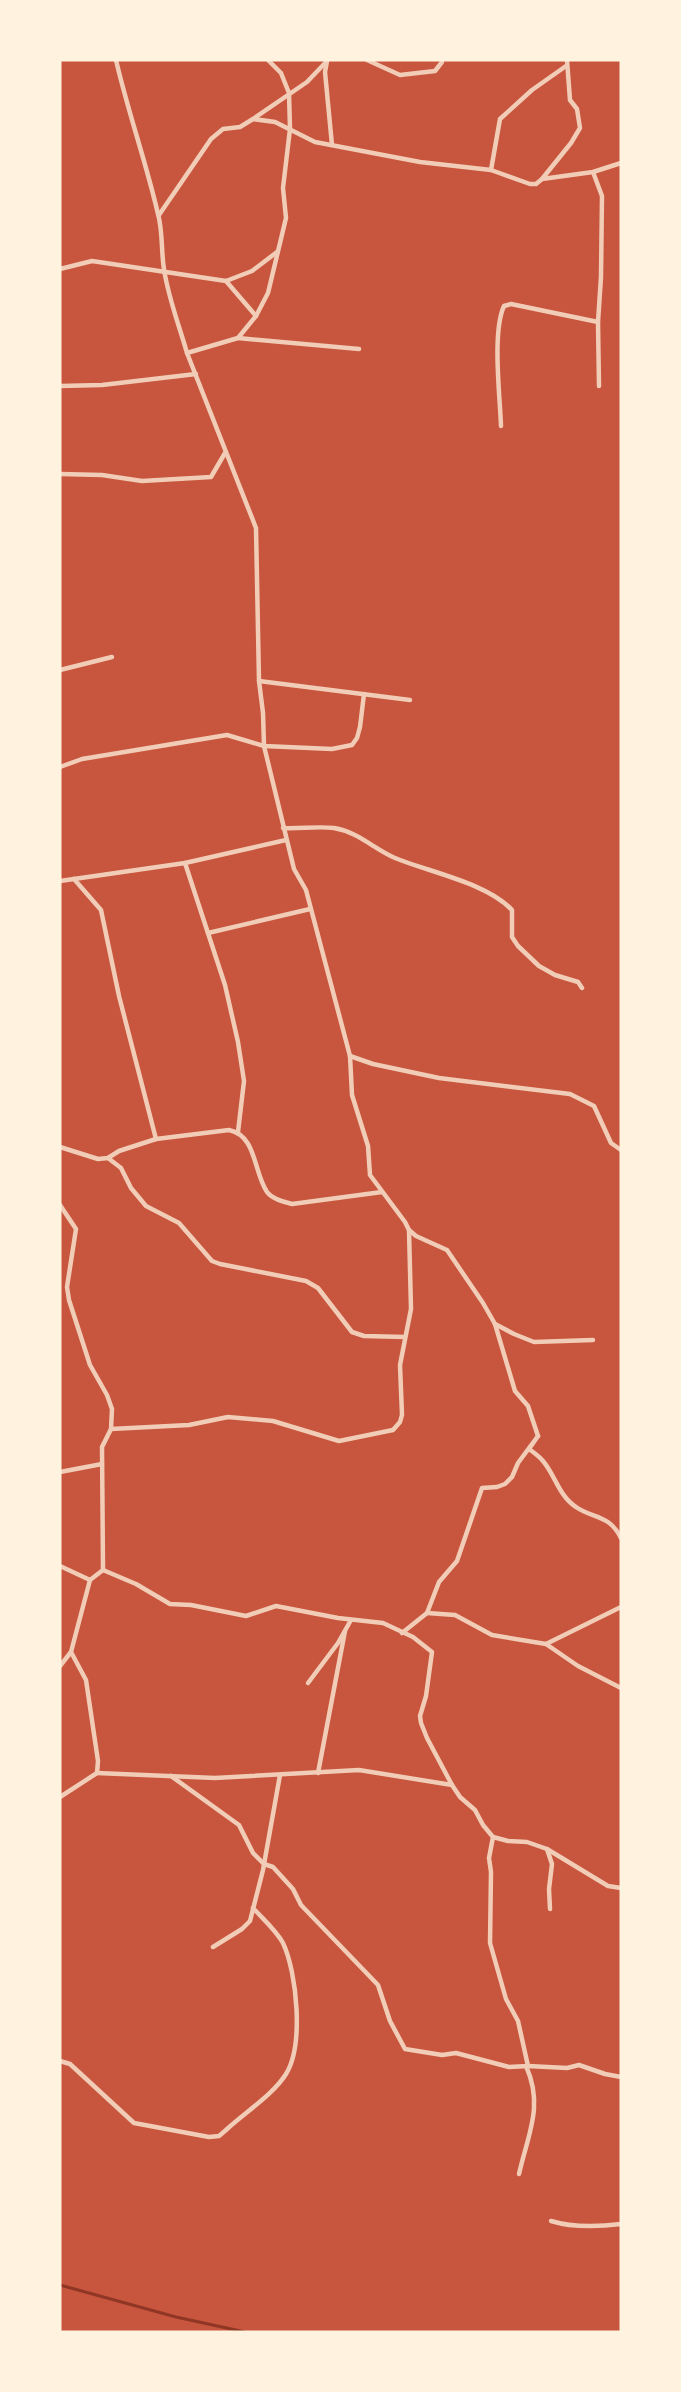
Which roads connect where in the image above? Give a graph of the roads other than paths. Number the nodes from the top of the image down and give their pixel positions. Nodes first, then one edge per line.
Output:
1 (116, 60) edge
2 (267, 60) edge
3 (367, 60) edge
4 (328, 61) edge
5 (442, 62) dead end
6 (566, 63) edge
7 (289, 93) junction
8 (253, 119) junction
9 (290, 129) junction
10 (332, 145) junction
11 (621, 163) edge
12 (491, 170) junction
13 (593, 172) junction
14 (542, 179) junction
15 (159, 216) junction
16 (277, 252) junction
17 (60, 269) edge
18 (164, 271) junction
19 (225, 281) junction
20 (256, 316) junction
21 (598, 322) junction
22 (237, 338) junction
23 (359, 349) dead end
24 (187, 352) junction
25 (196, 374) junction
26 (60, 386) edge
27 (599, 386) dead end
28 (501, 426) dead end
29 (225, 453) junction
30 (60, 474) edge
31 (112, 657) dead end
32 (60, 670) edge
33 (259, 681) junction
34 (364, 694) junction
35 (410, 700) dead end
36 (264, 746) junction
37 (60, 767) edge
38 (283, 828) junction
39 (286, 840) junction
40 (185, 863) junction
41 (74, 879) junction
42 (60, 881) edge
43 (310, 909) junction
44 (208, 933) junction
45 (582, 988) dead end
46 (350, 1056) junction
47 (238, 1132) junction
48 (156, 1139) junction
49 (60, 1147) edge
50 (621, 1150) edge
51 (108, 1158) junction
52 (382, 1192) junction
53 (60, 1205) edge
54 (409, 1230) junction
55 (495, 1324) junction
56 (405, 1337) junction
57 (593, 1340) dead end
58 (111, 1429) junction
59 (538, 1436) junction
60 (102, 1464) junction
61 (60, 1472) edge
62 (621, 1538) edge
63 (60, 1566) edge
64 (103, 1570) junction
65 (90, 1580) junction
66 (621, 1607) edge
67 (427, 1613) junction
68 (351, 1620) junction
69 (345, 1631) junction
70 (402, 1633) junction
71 (546, 1644) junction
72 (71, 1652) junction
73 (60, 1666) edge
74 (308, 1683) dead end
75 (621, 1688) edge
76 (97, 1773) junction
77 (318, 1773) junction
78 (280, 1775) junction
79 (171, 1776) junction
80 (452, 1785) junction
81 (60, 1797) edge
82 (493, 1837) junction
83 (547, 1849) junction
84 (264, 1864) junction
85 (621, 1888) edge
86 (253, 1908) junction
87 (550, 1909) dead end
88 (213, 1947) dead end
89 (60, 2061) edge
90 (527, 2066) junction
91 (621, 2077) edge
92 (519, 2174) dead end
93 (551, 2221) dead end
94 (621, 2224) edge

1 - 15 street
2 - 7 street
3 - 5 street
4 - 7 street
4 - 10 street
6 - 12 street
6 - 14 street
7 - 8 street
7 - 9 street
8 - 9 street
8 - 15 street
9 - 10 street
9 - 16 street
10 - 12 street
11 - 13 street
12 - 14 street
13 - 14 street
13 - 21 street
15 - 18 street
16 - 19 street
16 - 20 street
17 - 18 street
18 - 19 street
18 - 24 street
19 - 20 street
20 - 22 street
21 - 27 street
21 - 28 street
22 - 23 street
22 - 24 street
24 - 25 street
25 - 26 street
25 - 29 street
29 - 30 street
29 - 33 street
31 - 32 street
33 - 34 street
33 - 36 street
34 - 35 street
34 - 36 street
36 - 37 street
36 - 38 street
38 - 39 street
38 - 45 street
39 - 40 street
39 - 43 street
40 - 41 street
40 - 44 street
41 - 42 street
41 - 48 street
43 - 44 street
43 - 46 street
44 - 47 street
46 - 50 street
46 - 52 street
47 - 48 street
47 - 52 street
48 - 51 street
49 - 51 street
51 - 56 street
52 - 54 street
53 - 58 street
54 - 55 street
54 - 56 street
55 - 57 street
55 - 59 street
56 - 58 street
58 - 60 street
59 - 62 street
59 - 67 street
60 - 61 street
60 - 64 street
63 - 65 street
64 - 65 street
64 - 68 street
65 - 72 street
66 - 71 street
67 - 70 street
67 - 71 street
68 - 69 street
68 - 70 street
69 - 74 street
69 - 77 street
70 - 80 street
71 - 75 street
72 - 73 street
72 - 76 street
76 - 79 street
76 - 81 street
77 - 78 street
77 - 80 street
78 - 79 street
78 - 84 street
79 - 84 street
80 - 82 street
82 - 83 street
82 - 90 street
83 - 85 street
83 - 87 street
84 - 86 street
84 - 90 street
86 - 88 street
86 - 89 street
90 - 91 street
90 - 92 street
93 - 94 street

